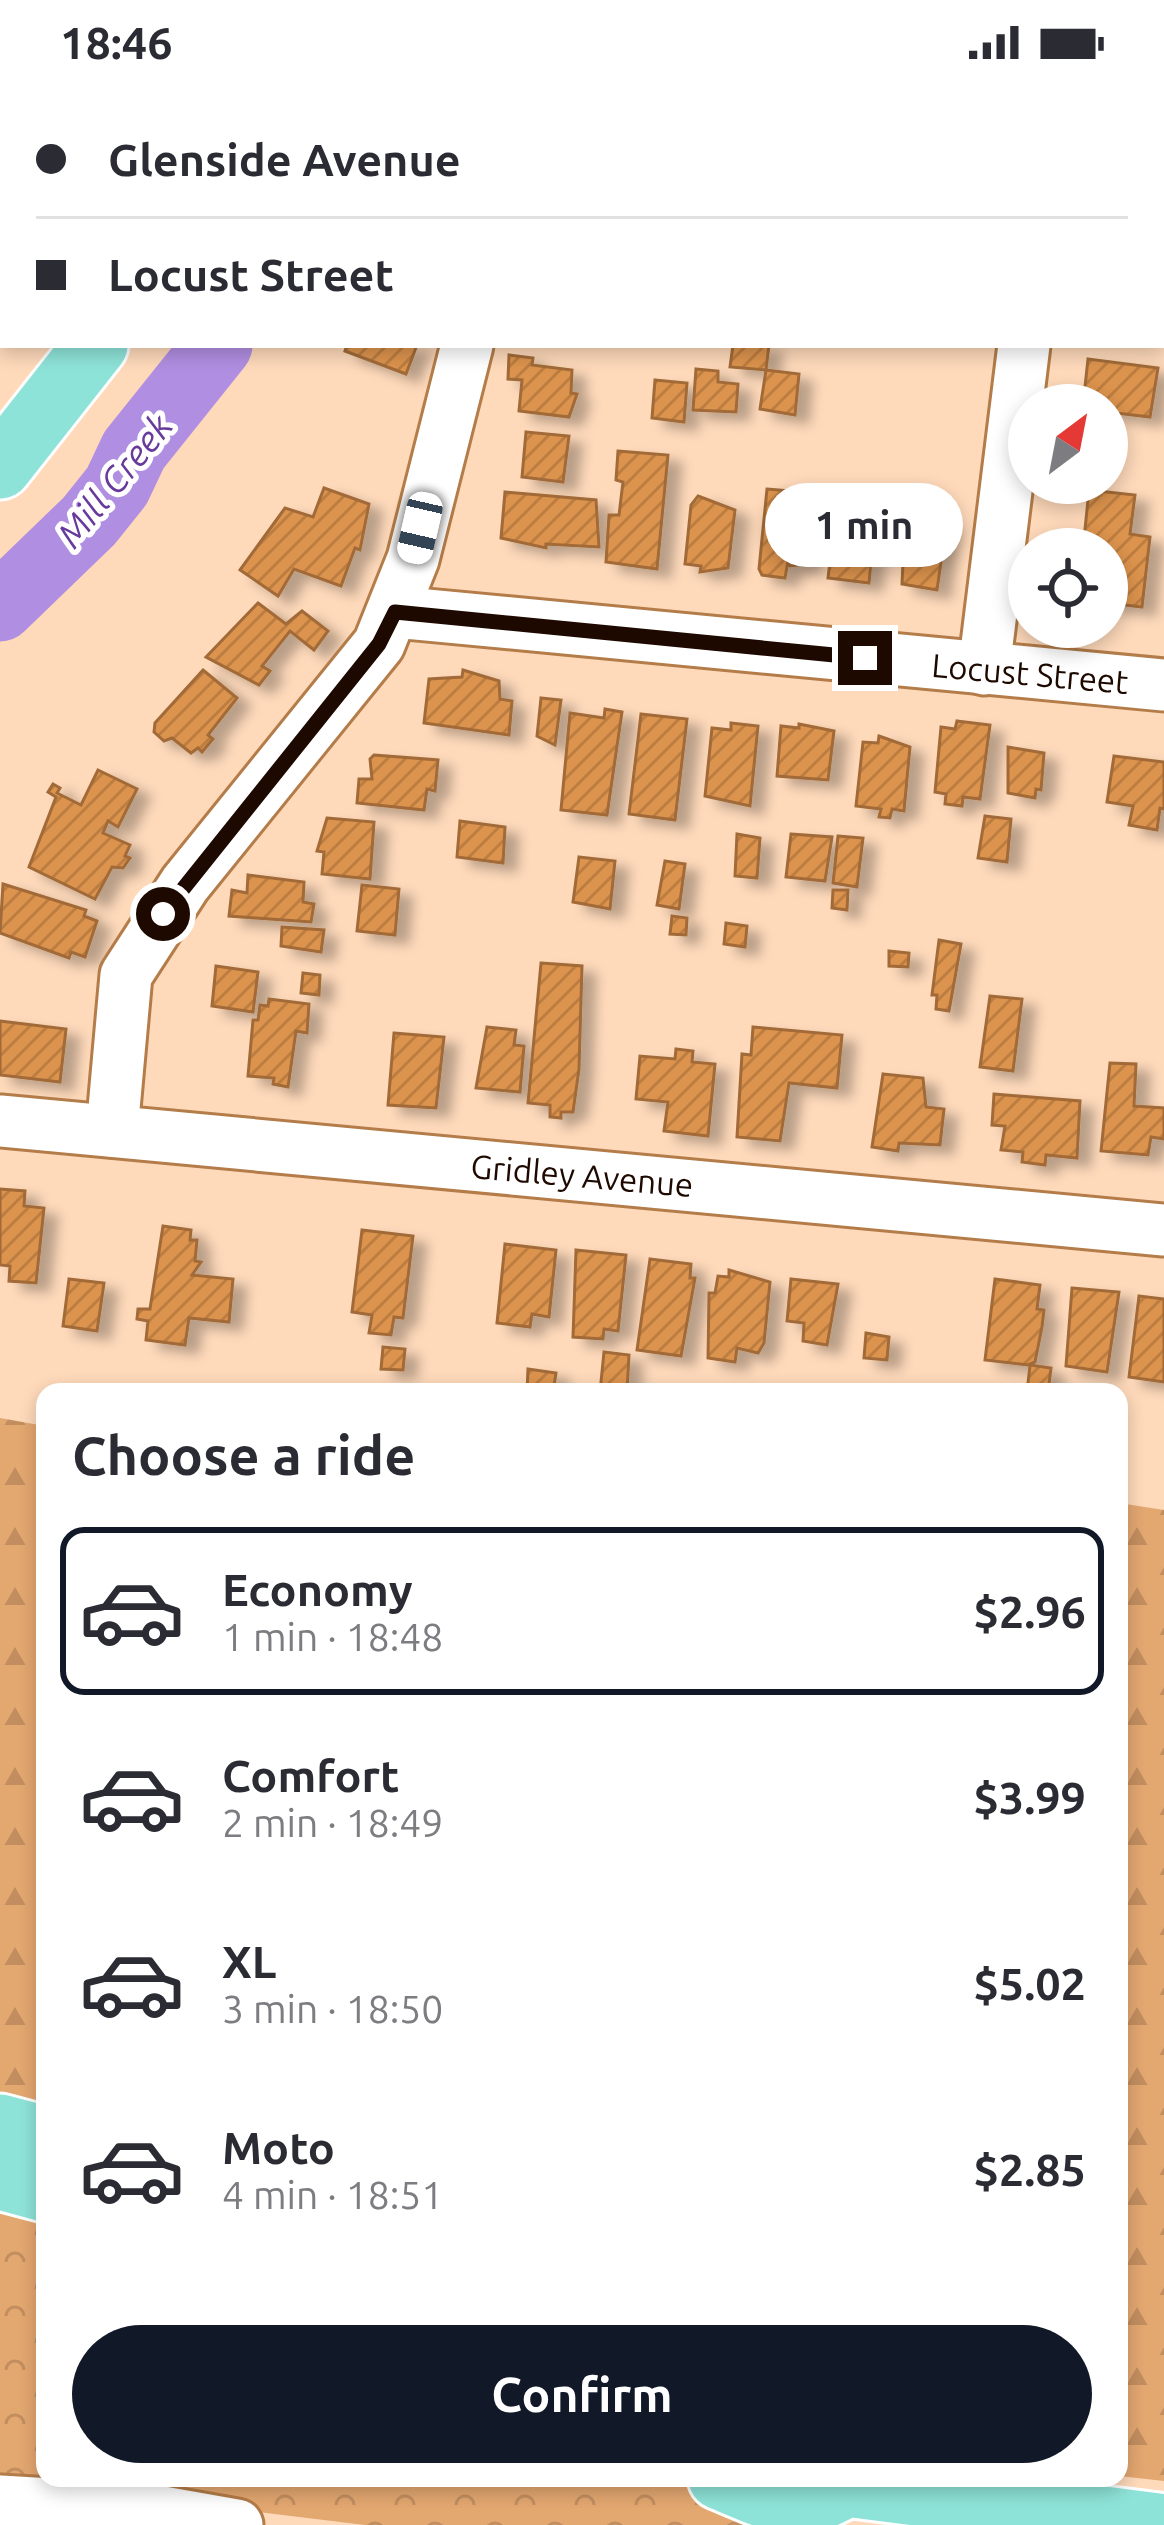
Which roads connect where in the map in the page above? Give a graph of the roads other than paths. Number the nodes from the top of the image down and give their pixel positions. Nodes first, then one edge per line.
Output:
1 (94, 348) edge
2 (466, 348) edge
3 (1024, 348) edge
4 (0, 467) edge
5 (395, 612) junction
6 (984, 669) junction
7 (1164, 685) edge
8 (0, 1121) edge
9 (112, 1131) junction
10 (1164, 1230) edge
11 (0, 2126) edge
12 (36, 2136) edge
13 (0, 2178) edge
14 (36, 2188) edge
15 (749, 2487) edge
16 (842, 2496) edge
17 (0, 2501) edge
18 (237, 2525) edge
19 (1158, 2525) edge

1 - 4 main road
2 - 5 street
3 - 6 street
5 - 6 street, Locust Street
5 - 9 street
6 - 7 street, Locust Street
8 - 9 street, Gridley Avenue
9 - 10 street, Gridley Avenue
11 - 12 main road
13 - 14 main road
15 - 16 main road
16 - 19 main road
17 - 18 street

